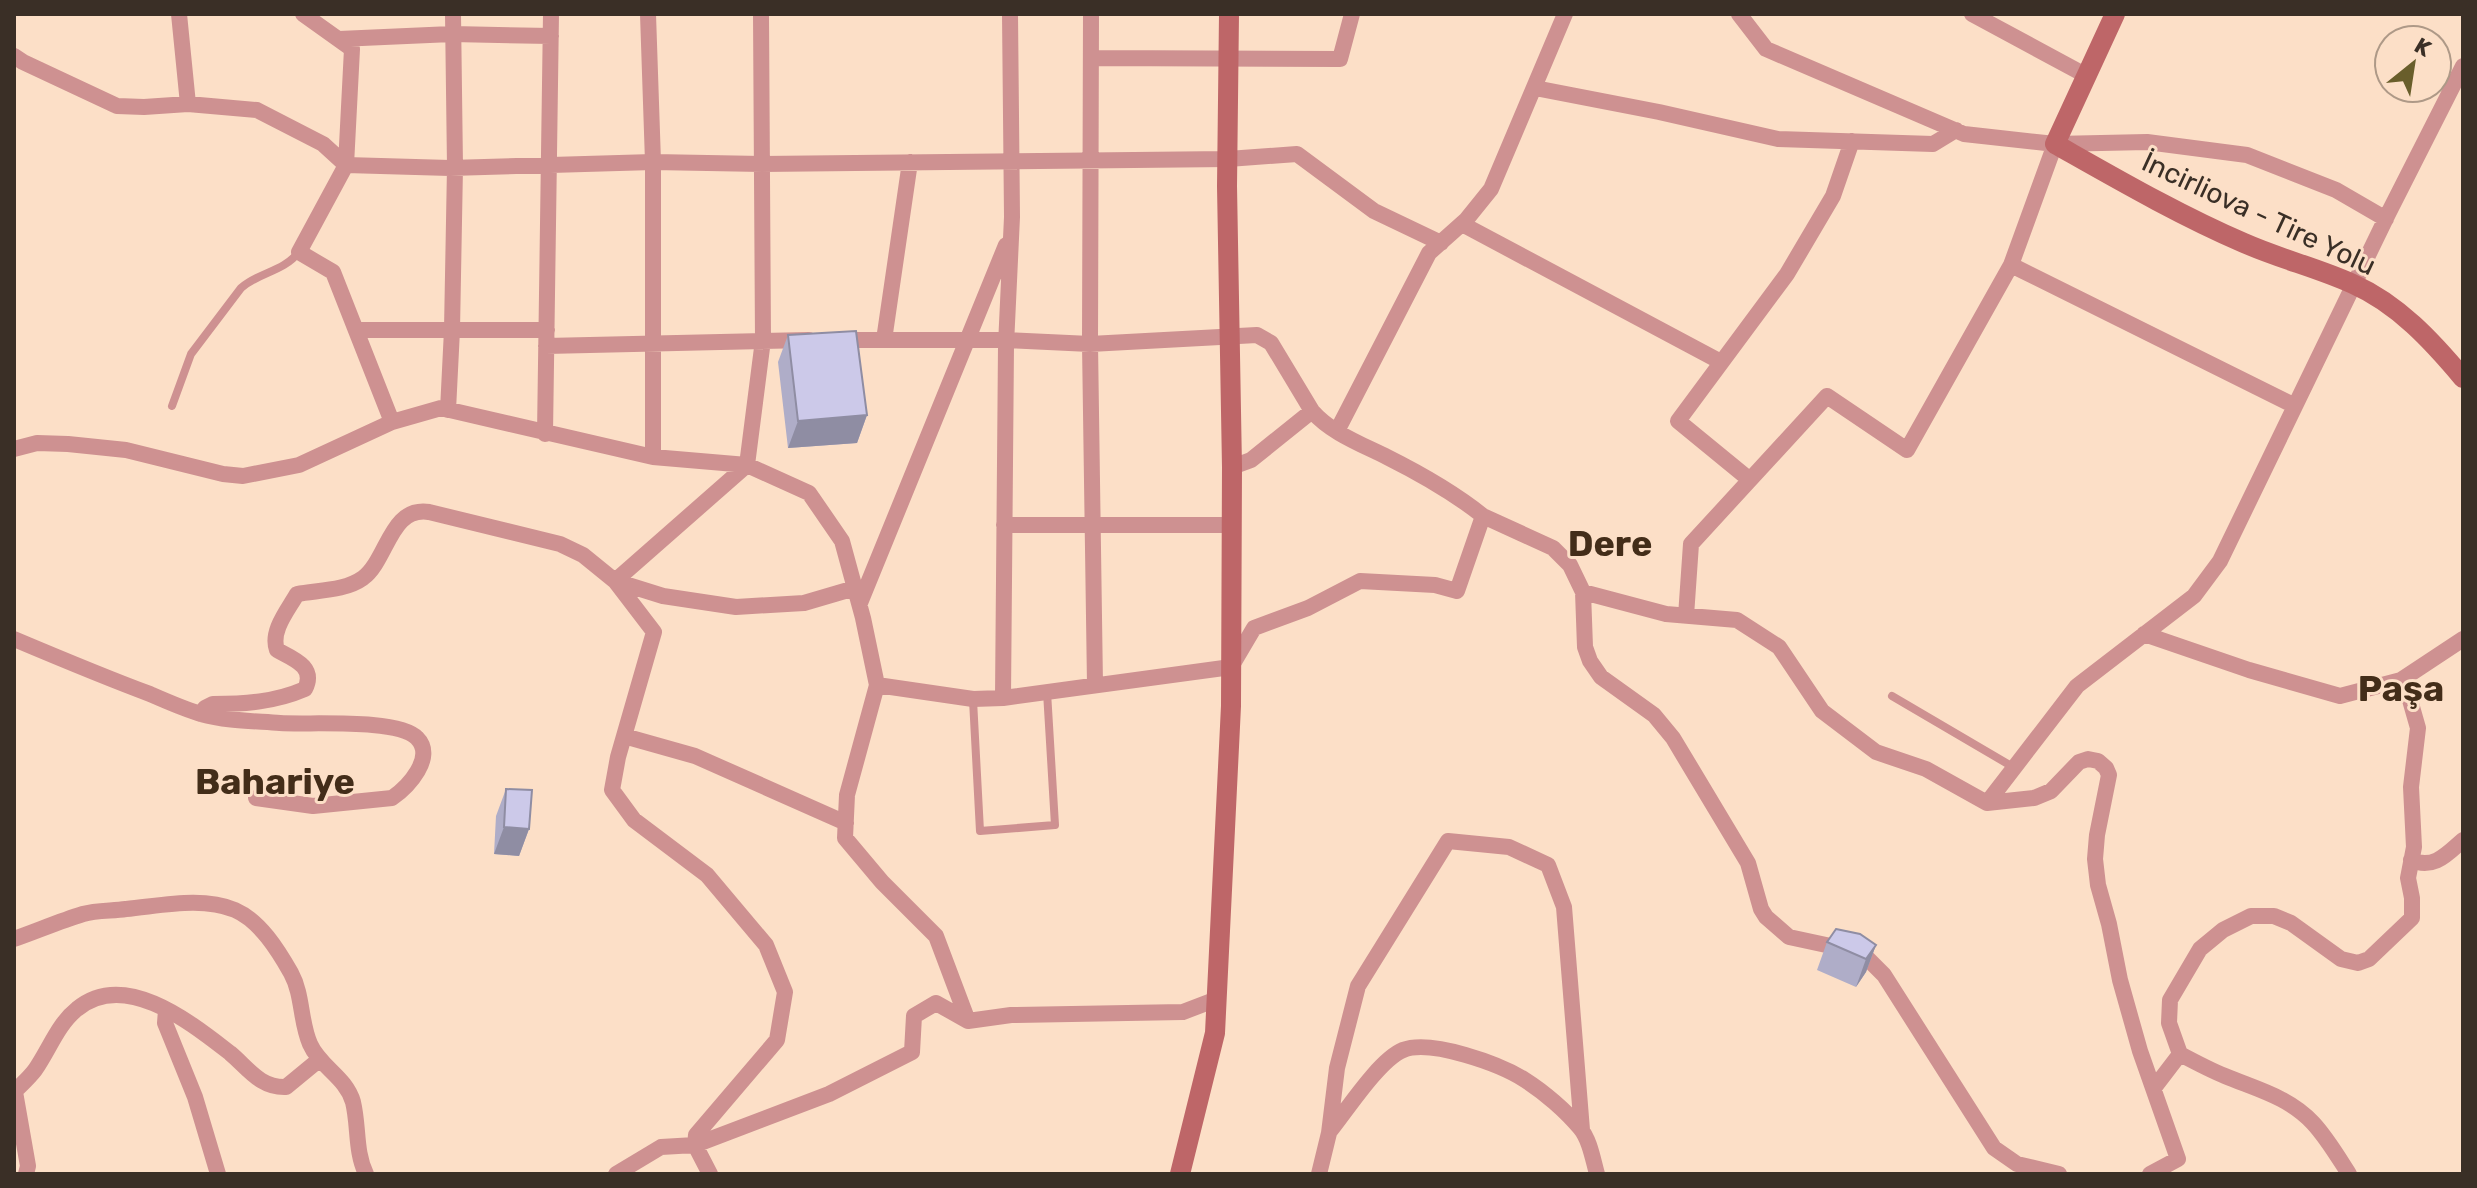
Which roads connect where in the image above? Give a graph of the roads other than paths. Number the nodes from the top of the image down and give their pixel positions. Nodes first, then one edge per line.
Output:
1 (179, 14) edge
2 (303, 14) edge
3 (453, 14) edge
4 (551, 14) edge
5 (648, 14) edge
6 (761, 14) edge
7 (1010, 14) edge
8 (1091, 14) edge
9 (1229, 14) edge
10 (1352, 14) edge
11 (1565, 14) edge
12 (1739, 14) edge
13 (1972, 14) edge
14 (2115, 14) edge
15 (452, 34) junction
16 (551, 36) junction
17 (339, 39) junction
18 (1091, 58) junction
19 (1228, 58) junction
20 (17, 65) edge
21 (2463, 66) edge
22 (2087, 76) junction
23 (1535, 88) junction
24 (188, 104) junction
25 (1956, 130) junction
26 (1852, 141) junction
27 (2055, 144) junction
28 (1228, 159) junction
29 (1011, 160) junction
30 (1090, 160) junction
31 (653, 162) junction
32 (910, 162) junction
33 (762, 164) junction
34 (346, 165) junction
35 (550, 166) junction
36 (455, 167) junction
37 (2386, 219) junction
38 (1462, 224) junction
39 (1011, 232) junction
40 (1441, 243) junction
41 (299, 252) junction
42 (2011, 265) junction
43 (2354, 284) junction
44 (356, 330) junction
45 (452, 330) junction
46 (1230, 336) junction
47 (546, 338) junction
48 (763, 340) junction
49 (884, 340) junction
50 (967, 340) junction
51 (1006, 340) junction
52 (653, 343) junction
53 (1090, 344) junction
54 (1721, 362) junction
55 (2463, 378) edge
56 (172, 406) dead end
57 (2295, 406) junction
58 (448, 410) junction
59 (1312, 411) junction
60 (392, 422) junction
61 (1337, 431) junction
62 (545, 434) junction
63 (14, 449) edge
64 (653, 457) junction
65 (747, 465) junction
66 (1232, 467) junction
67 (1750, 480) junction
68 (1483, 516) junction
69 (1092, 524) junction
70 (1004, 525) junction
71 (1231, 525) junction
72 (615, 581) junction
73 (1583, 592) junction
74 (858, 596) junction
75 (1686, 616) junction
76 (2144, 634) junction
77 (14, 639) edge
78 (2463, 639) edge
79 (1231, 667) junction
80 (2401, 680) junction
81 (877, 685) junction
82 (1095, 685) junction
83 (1047, 692) junction
84 (1892, 696) dead end
85 (1003, 698) junction
86 (973, 699) junction
87 (201, 714) junction
88 (624, 736) junction
89 (2013, 767) junction
90 (256, 798) dead end
91 (1987, 803) junction
92 (846, 823) junction
93 (2463, 840) edge
94 (2411, 860) junction
95 (14, 939) edge
96 (1217, 999) junction
97 (166, 1010) junction
98 (968, 1021) junction
99 (2180, 1054) junction
100 (320, 1059) junction
101 (2154, 1088) junction
102 (14, 1092) edge
103 (1582, 1130) junction
104 (1329, 1133) junction
105 (695, 1145) junction
106 (26, 1174) edge
107 (218, 1174) edge
108 (366, 1174) edge
109 (616, 1174) edge
110 (710, 1174) edge
111 (1180, 1174) edge
112 (1319, 1174) edge
113 (1597, 1174) edge
114 (2059, 1174) edge
115 (2150, 1174) edge
116 (2349, 1174) edge

1 - 24 street
2 - 17 street
3 - 15 street
4 - 16 street
5 - 31 street
6 - 33 street
7 - 29 street
8 - 18 street
9 - 19 street
10 - 19 street
11 - 23 street
12 - 25 street
13 - 22 street
14 - 22 street
15 - 16 street
15 - 17 street
15 - 36 street
16 - 35 street
17 - 34 street
18 - 19 street
18 - 30 street
19 - 28 street
20 - 24 street
21 - 37 street
22 - 27 street
23 - 26 street
23 - 38 street
24 - 34 street
25 - 26 street
25 - 27 street
26 - 54 street
27 - 37 street
27 - 42 street
27 - 43 street, İncirliova - Tire Yolu
28 - 30 street
28 - 40 street
28 - 46 street
29 - 30 street
29 - 32 street
29 - 39 street
30 - 53 street
31 - 33 street
31 - 35 street
31 - 52 street
32 - 33 street
32 - 49 street
33 - 48 street
34 - 36 street
34 - 41 street
35 - 36 street
35 - 47 street
36 - 45 street
37 - 43 street
38 - 40 street
38 - 54 street
39 - 50 street
39 - 51 street
40 - 61 street
41 - 44 street
41 - 56 lane
42 - 57 street
42 - 67 street
43 - 55 street, İncirliova - Tire Yolu
43 - 57 street
44 - 45 street
44 - 60 street
45 - 47 street
45 - 58 street
46 - 53 street
46 - 59 street
46 - 66 street
47 - 52 street
47 - 62 street
48 - 49 street
48 - 52 street
48 - 65 street
49 - 50 street
50 - 51 street
50 - 74 street
51 - 53 street
51 - 70 street
52 - 64 street
53 - 69 street
54 - 67 street
57 - 76 street
58 - 60 street
58 - 62 street
59 - 61 street
59 - 66 street
60 - 63 street
61 - 68 street
62 - 64 street
64 - 65 street
65 - 72 street
65 - 74 street
66 - 71 street
67 - 75 street
68 - 73 street
68 - 79 street
69 - 70 street
69 - 71 street
69 - 82 street
70 - 85 street
71 - 79 street
72 - 74 street
72 - 87 street
72 - 88 street
73 - 75 street
73 - 114 street
74 - 81 street
75 - 91 street
76 - 80 street
76 - 89 street
77 - 87 street
78 - 80 street
79 - 82 street
79 - 96 street
80 - 94 street
81 - 86 street
81 - 92 street
82 - 83 street
83 - 85 street
83 - 86 lane
84 - 89 lane
85 - 86 street
87 - 90 street
88 - 92 street
88 - 105 street
89 - 91 street
91 - 101 street
92 - 98 street
93 - 94 street
94 - 99 street
95 - 100 street
96 - 98 street
96 - 111 street
97 - 100 street
97 - 102 street
97 - 107 street
98 - 105 street
99 - 101 street
99 - 116 street
100 - 108 street
101 - 115 street
102 - 106 street
103 - 104 street
103 - 104 street
103 - 113 street
104 - 112 street
105 - 109 street
105 - 110 street

